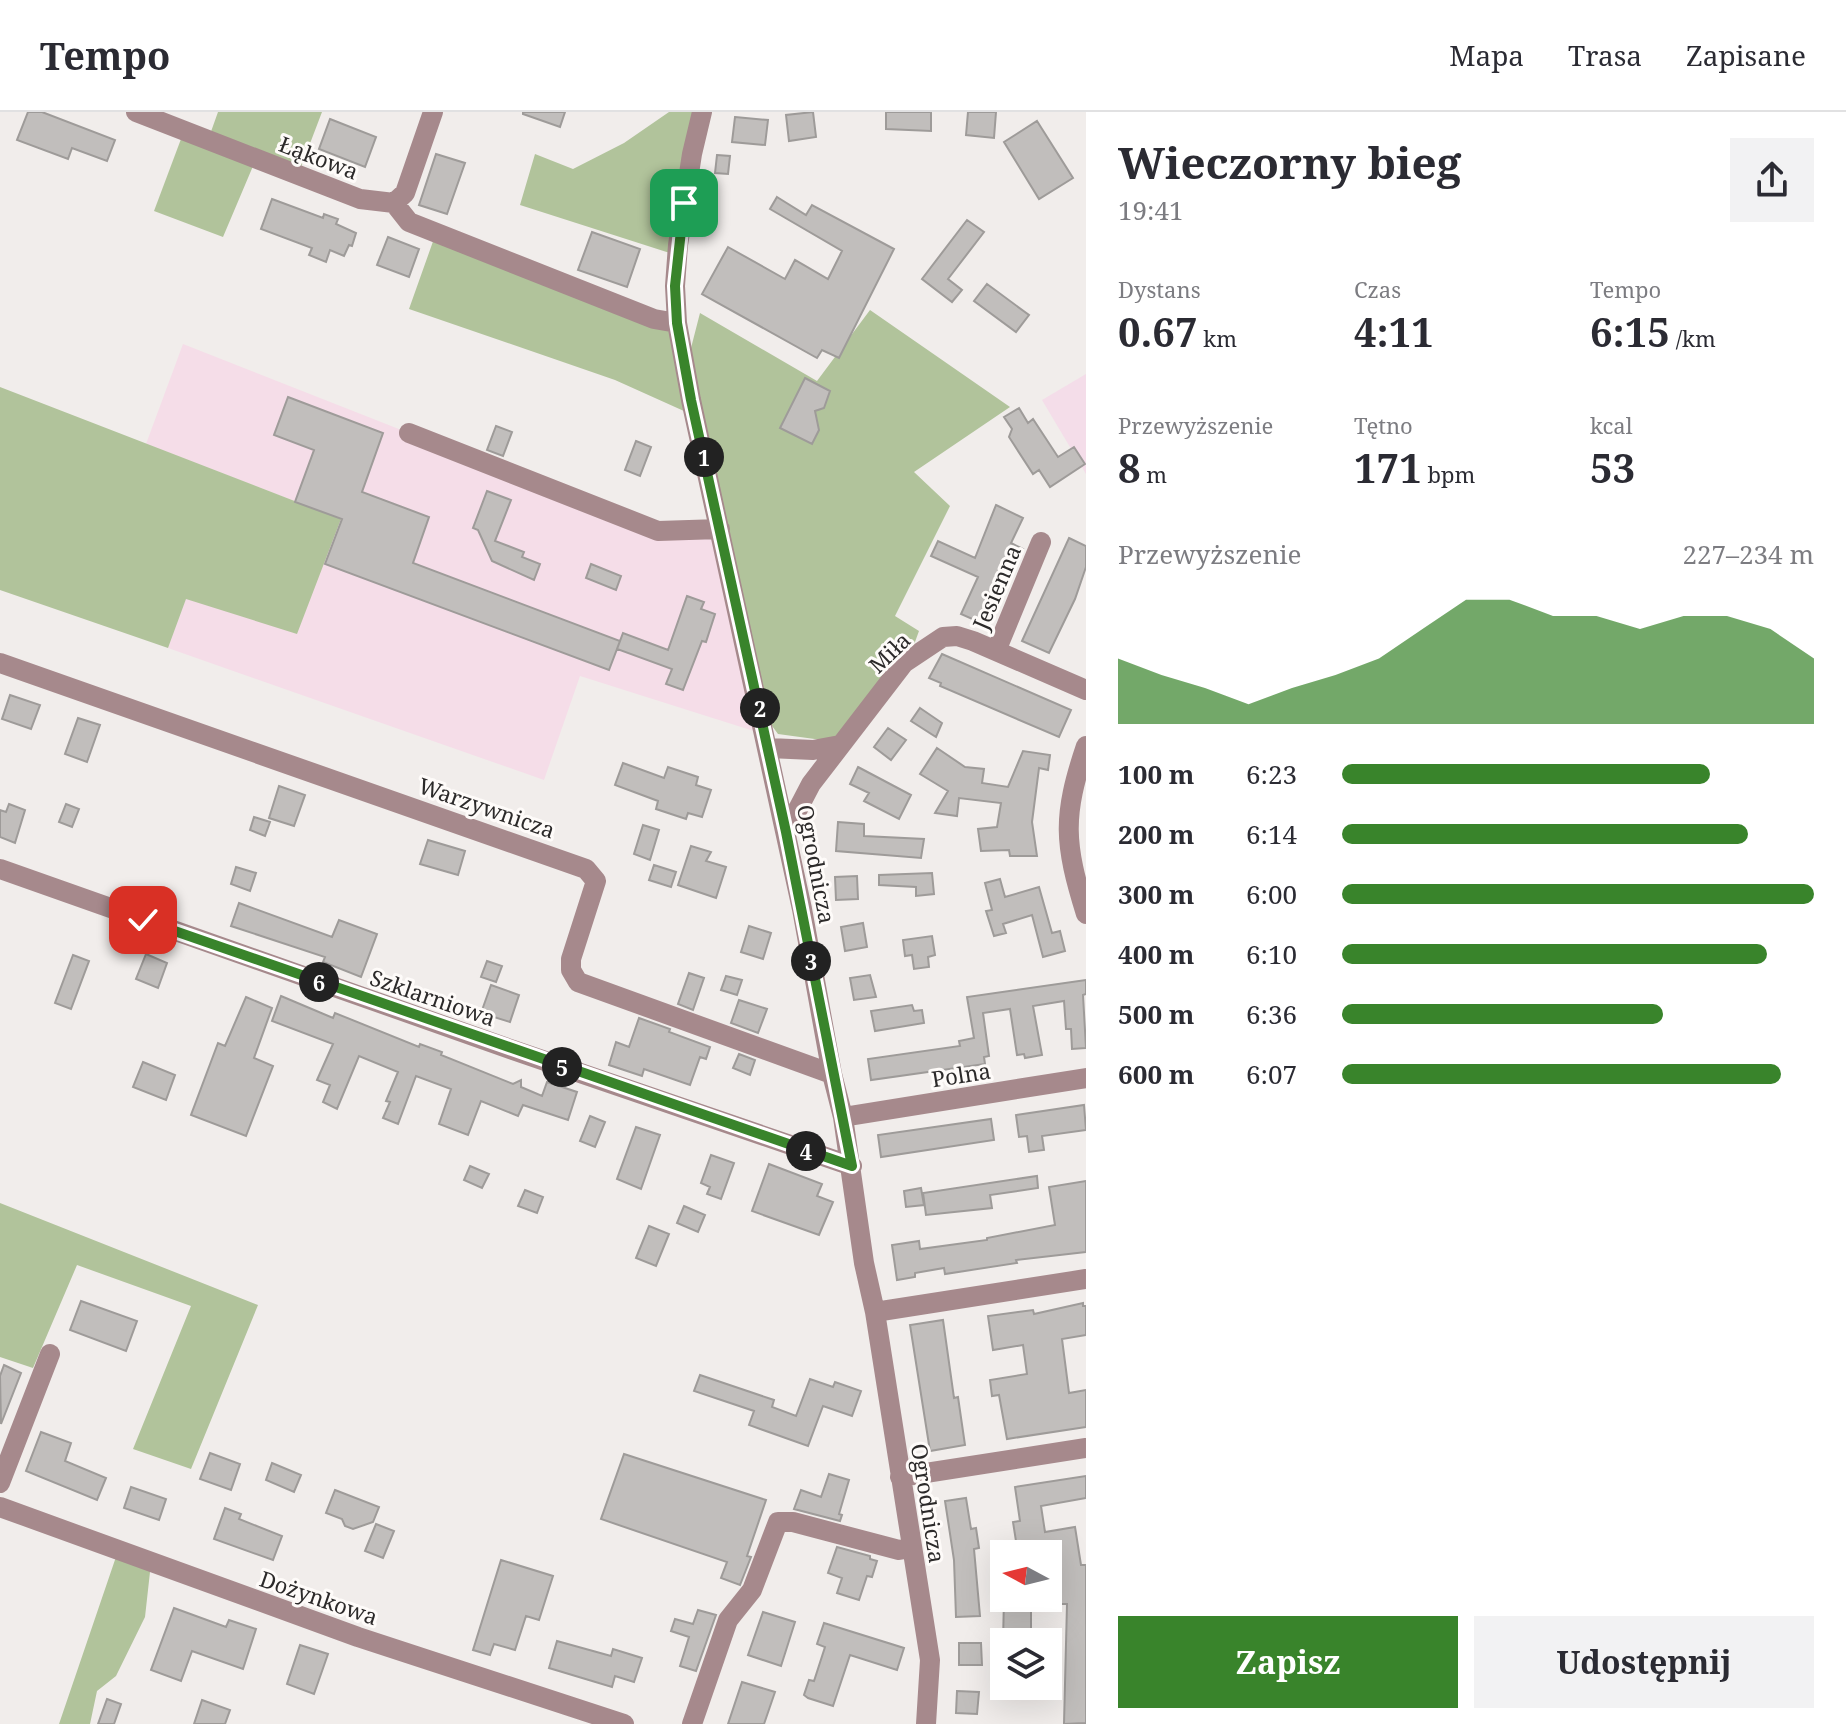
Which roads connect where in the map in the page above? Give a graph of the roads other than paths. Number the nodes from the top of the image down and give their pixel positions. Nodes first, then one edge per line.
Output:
1 (136, 112) edge
2 (433, 112) edge
3 (702, 112) edge
4 (394, 203) junction
5 (677, 323) junction
6 (409, 433) dead end
7 (720, 529) junction
8 (1041, 542) dead end
9 (996, 651) junction
10 (0, 663) edge
11 (1086, 690) edge
12 (840, 745) junction
13 (1086, 746) edge
14 (769, 748) junction
15 (1080, 782) edge
16 (786, 832) junction
17 (0, 869) edge
18 (1086, 914) edge
19 (832, 1074) junction
20 (1086, 1078) edge
21 (843, 1117) junction
22 (852, 1166) junction
23 (1086, 1279) edge
24 (875, 1312) junction
25 (50, 1354) dead end
26 (1086, 1448) edge
27 (900, 1477) junction
28 (0, 1483) edge
29 (0, 1507) edge
30 (911, 1548) junction
31 (624, 1724) edge
32 (692, 1724) edge
33 (926, 1724) edge

1 - 4 street, Łąkowa
2 - 4 street
3 - 5 street, Ogrodnicza
4 - 5 street
5 - 7 street, Ogrodnicza
6 - 7 street
7 - 14 street, Ogrodnicza
8 - 9 street, Jesienna
9 - 11 street, Miła
9 - 12 street, Miła
10 - 19 street, Warzywnicza
12 - 14 street
12 - 16 street, Miła
13 - 15 street
14 - 16 street, Ogrodnicza
15 - 18 street
16 - 19 street, Ogrodnicza
17 - 22 street, Szklarniowa
19 - 21 street, Ogrodnicza
20 - 21 street, Polna
21 - 22 street, Ogrodnicza
22 - 24 street, Ogrodnicza
23 - 24 street
24 - 27 street, Ogrodnicza
25 - 28 street
26 - 27 street
27 - 30 street, Ogrodnicza
29 - 31 street, Dożynkowa
30 - 32 street
30 - 33 street, Ogrodnicza

